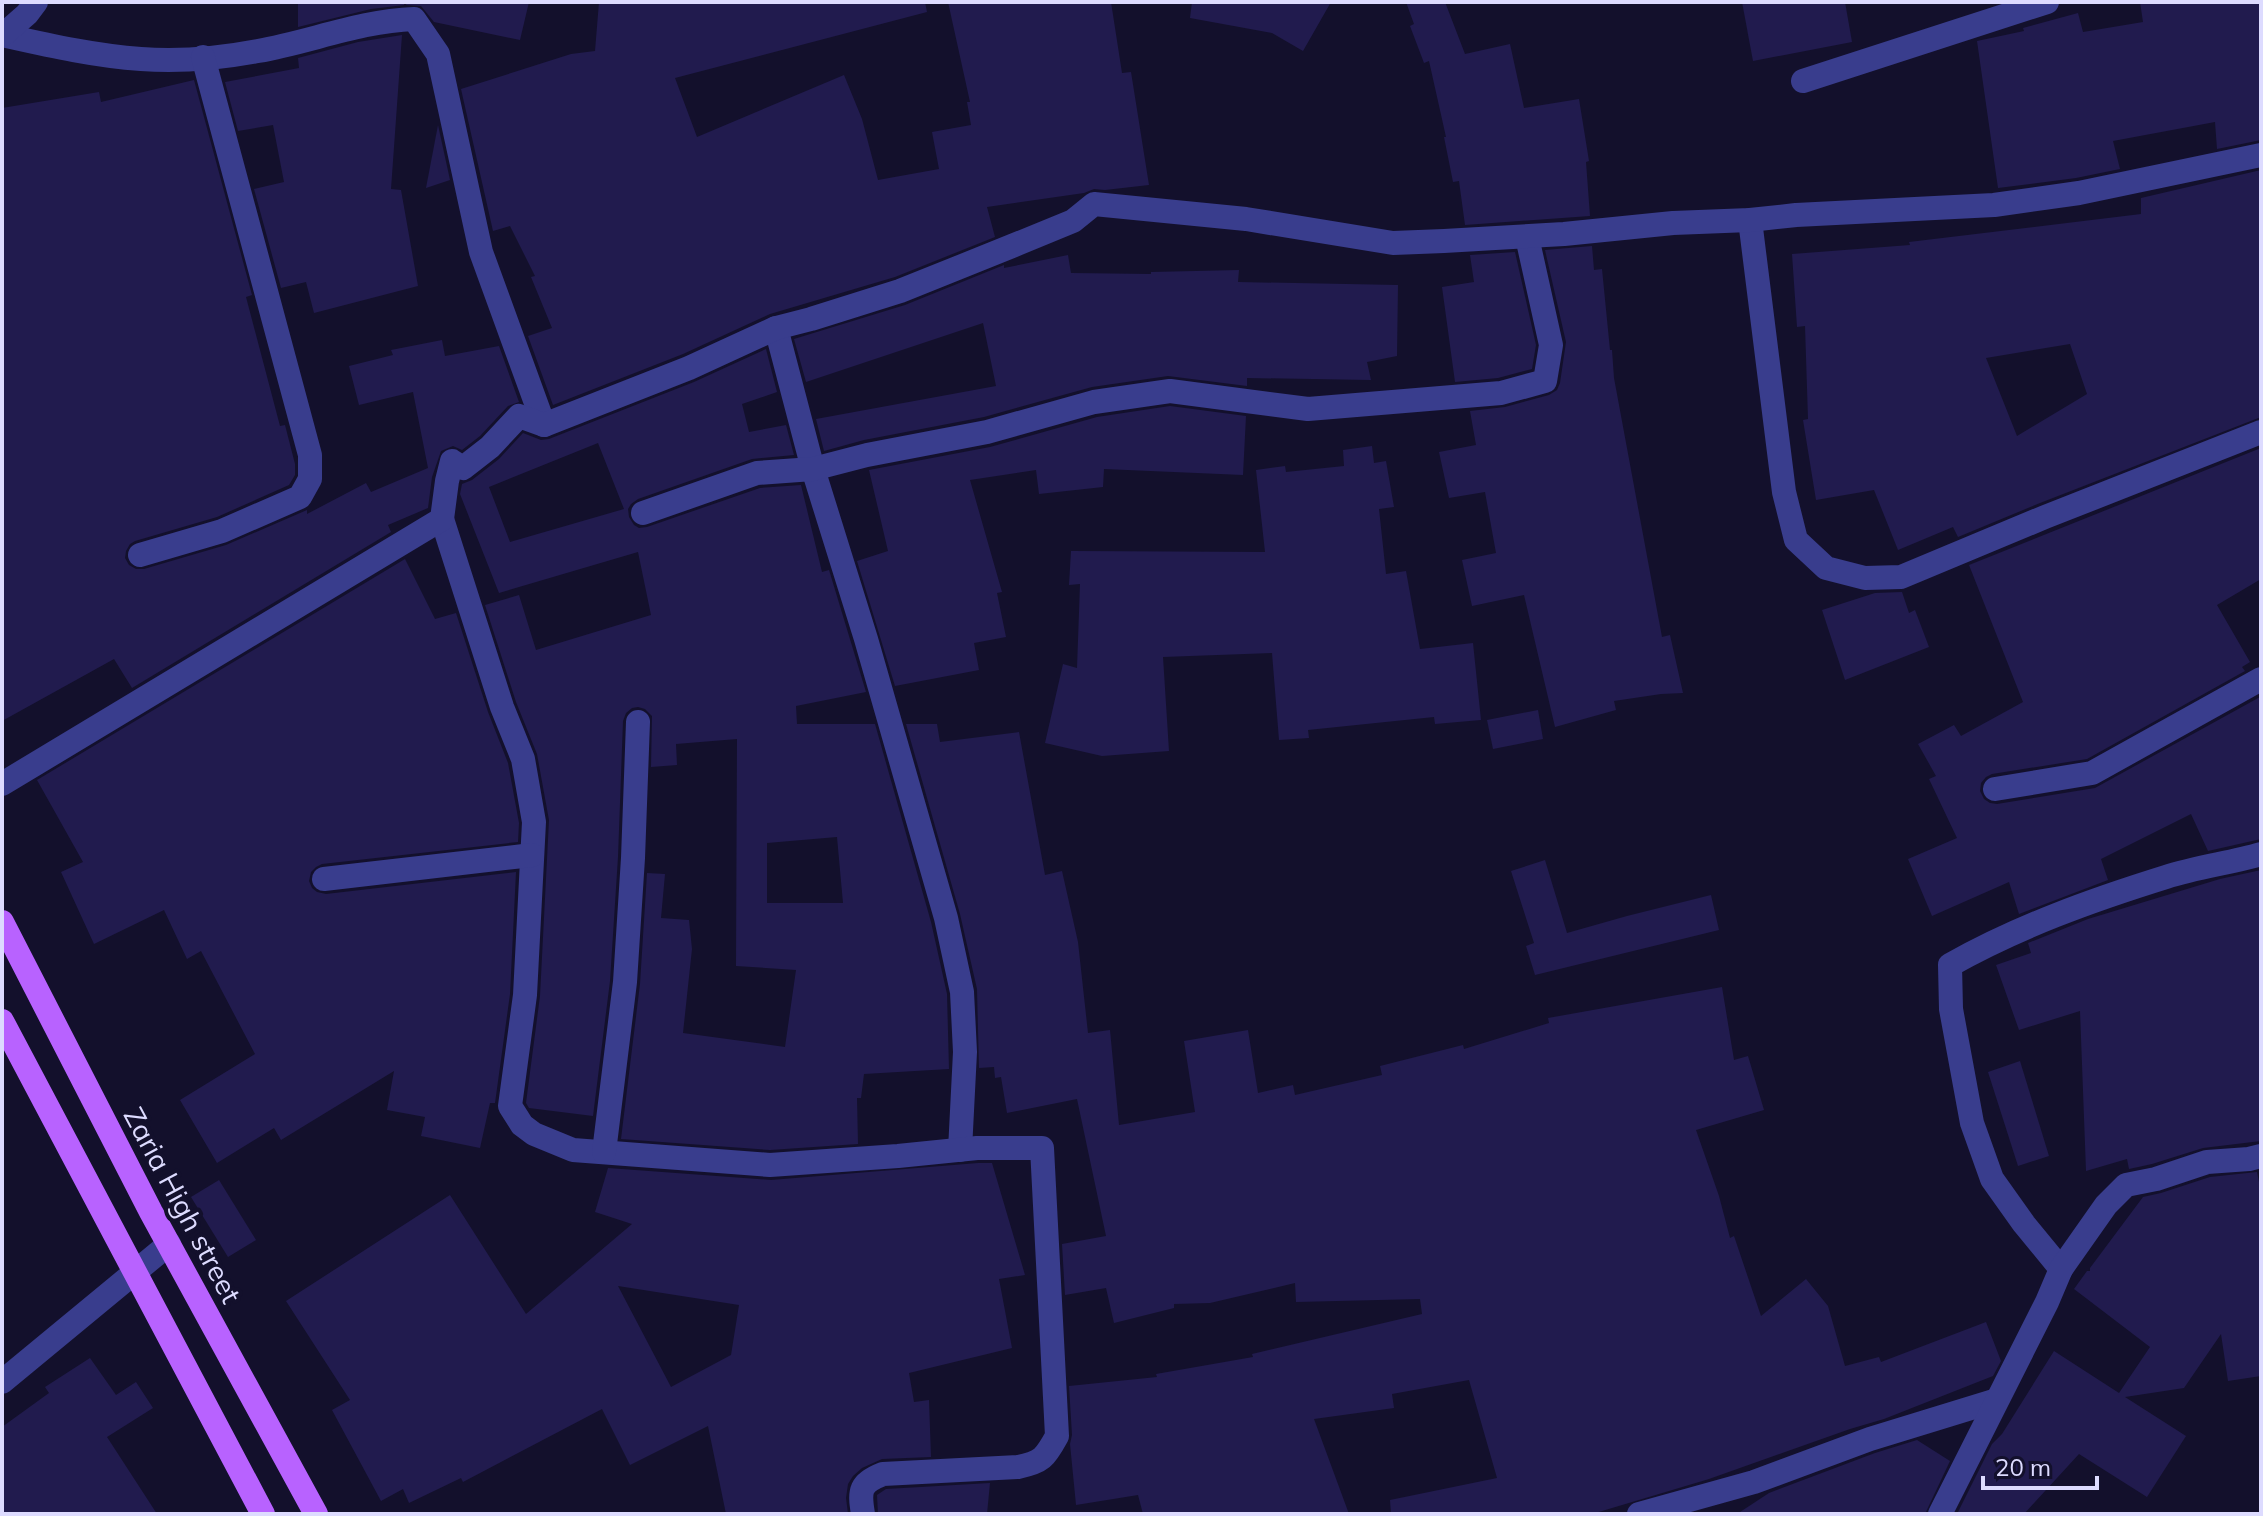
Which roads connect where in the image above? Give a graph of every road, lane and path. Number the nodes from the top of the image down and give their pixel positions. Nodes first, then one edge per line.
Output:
1 (36, 2) edge
2 (2047, 2) edge
3 (2, 35) edge
4 (203, 57) junction
5 (1803, 81) dead end
6 (2261, 155) edge
7 (1750, 220) junction
8 (1527, 237) junction
9 (776, 328) junction
10 (544, 425) junction
11 (2261, 432) edge
12 (813, 469) junction
13 (643, 513) dead end
14 (442, 519) junction
15 (140, 555) dead end
16 (2261, 679) edge
17 (638, 722) dead end
18 (2, 784) edge
19 (1995, 789) dead end
20 (2261, 854) edge
21 (532, 855) junction
22 (324, 879) dead end
23 (2, 922) edge
24 (2, 1021) edge
25 (960, 1150) junction
26 (604, 1152) junction
27 (2261, 1156) edge
28 (169, 1244) junction
29 (2061, 1269) junction
30 (136, 1273) junction
31 (2, 1382) edge
32 (1997, 1400) junction
33 (263, 1514) edge
34 (316, 1514) edge
35 (863, 1514) edge
36 (1639, 1514) edge
37 (1940, 1514) edge

1 - 3 street
2 - 5 street
3 - 4 street
4 - 10 street
4 - 15 street
6 - 7 street
7 - 8 street
7 - 11 street
8 - 9 street
8 - 12 street
9 - 10 street
9 - 12 street
10 - 14 street
12 - 13 street
12 - 25 street
14 - 18 street
14 - 21 street
16 - 19 street
17 - 26 street
20 - 29 street
21 - 22 street
21 - 26 street
23 - 28 main road, Zaria High street
24 - 30 main road
25 - 26 street
25 - 35 street
27 - 29 street
28 - 30 street
28 - 34 main road, Zaria High street
29 - 32 street
30 - 31 street
30 - 33 main road
32 - 36 street
32 - 37 street

